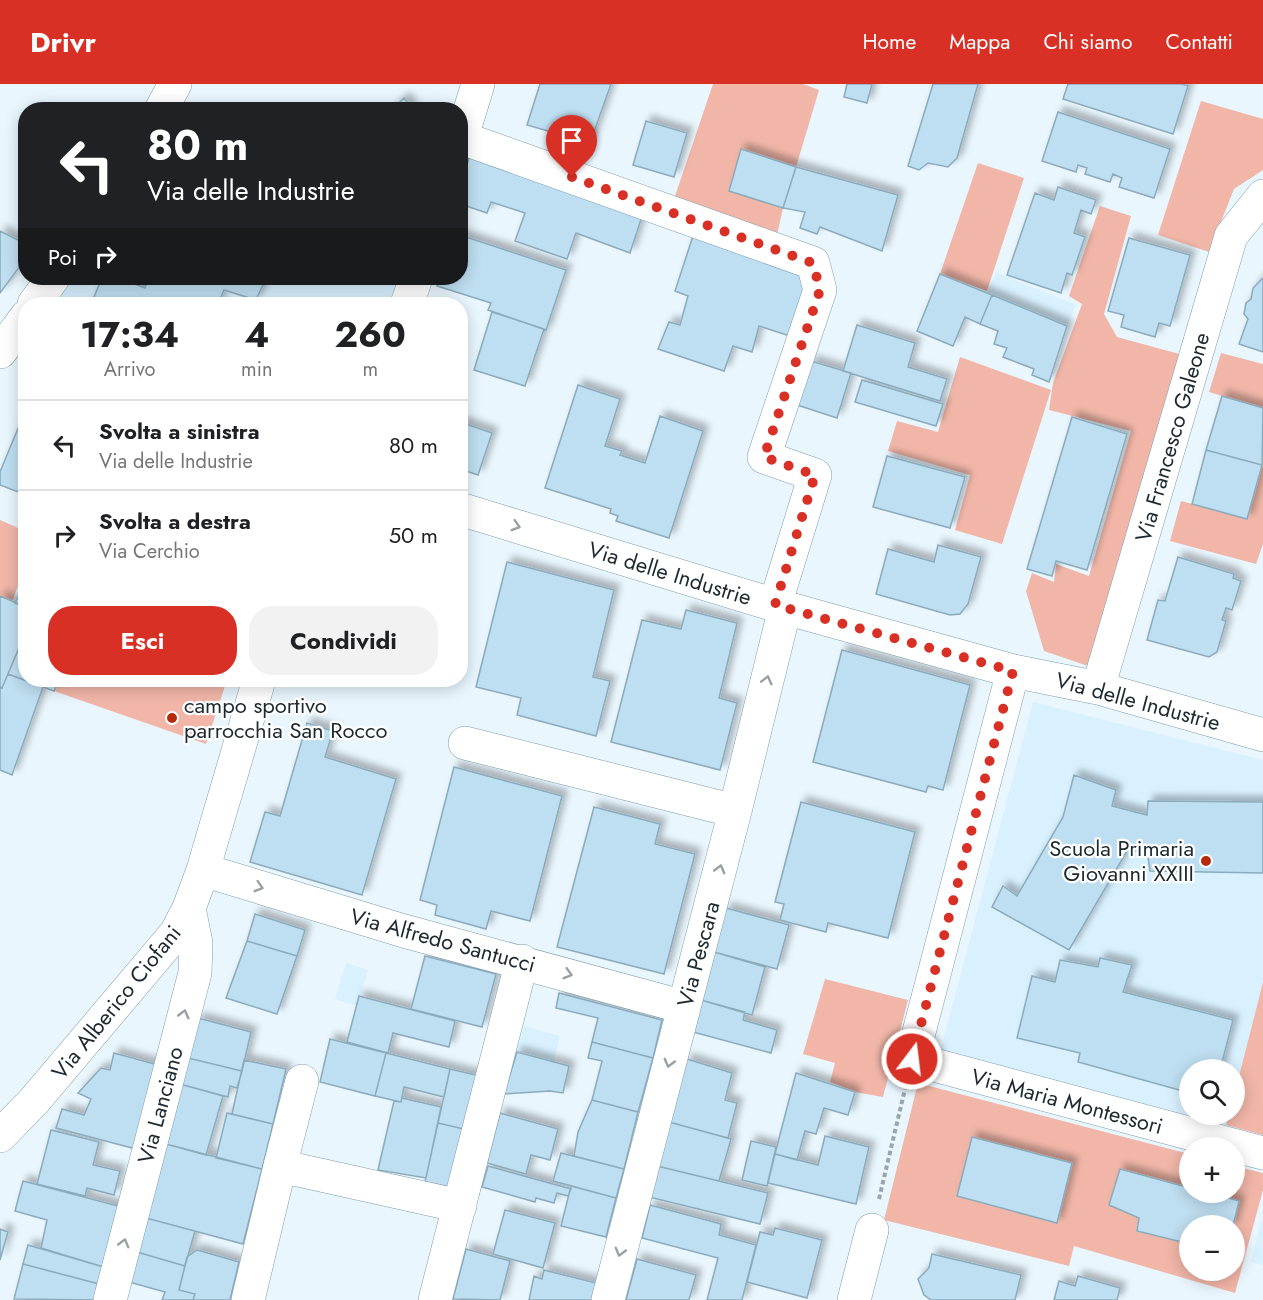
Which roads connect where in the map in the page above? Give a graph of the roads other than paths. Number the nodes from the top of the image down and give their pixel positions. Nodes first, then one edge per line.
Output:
1 (175, 84) edge
2 (478, 84) edge
3 (165, 102) edge
4 (468, 118) edge
5 (468, 143) edge
6 (1263, 196) edge
7 (468, 511) edge
8 (780, 607) junction
9 (1013, 671) junction
10 (257, 687) edge
11 (1098, 688) junction
12 (1263, 735) edge
13 (465, 743) dead end
14 (735, 811) junction
15 (203, 870) junction
16 (189, 908) junction
17 (522, 962) junction
18 (684, 1007) junction
19 (302, 1081) dead end
20 (0, 1136) edge
21 (1263, 1153) edge
22 (280, 1166) junction
23 (460, 1206) junction
24 (872, 1230) road end
25 (110, 1300) edge
26 (248, 1300) edge
27 (435, 1300) edge
28 (608, 1300) edge
29 (854, 1300) edge

1 - 3 street
2 - 4 street
5 - 8 street, Via Pescara
6 - 11 street, Via Francesco Galeone
7 -> 8 street, Via delle Industrie
8 - 9 street, Via delle Industrie
14 -> 8 street, Via Pescara
9 - 11 street, Via delle Industrie
9 - 21 street, Via Maria Montessori
10 - 15 street, Via Alberico Ciofani
11 - 12 street, Via delle Industrie
13 - 14 street
18 -> 14 street, Via Pescara
15 - 16 street, Via Alberico Ciofani
15 -> 17 street, Via Alfredo Santucci
16 - 20 street, Via Alberico Ciofani
25 -> 16 street, Via Lanciano
17 -> 18 street, Via Alfredo Santucci
17 - 23 street
18 -> 28 street, Via Pescara
19 - 22 street
22 - 23 street
22 - 26 street
23 - 27 street
24 - 29 street

